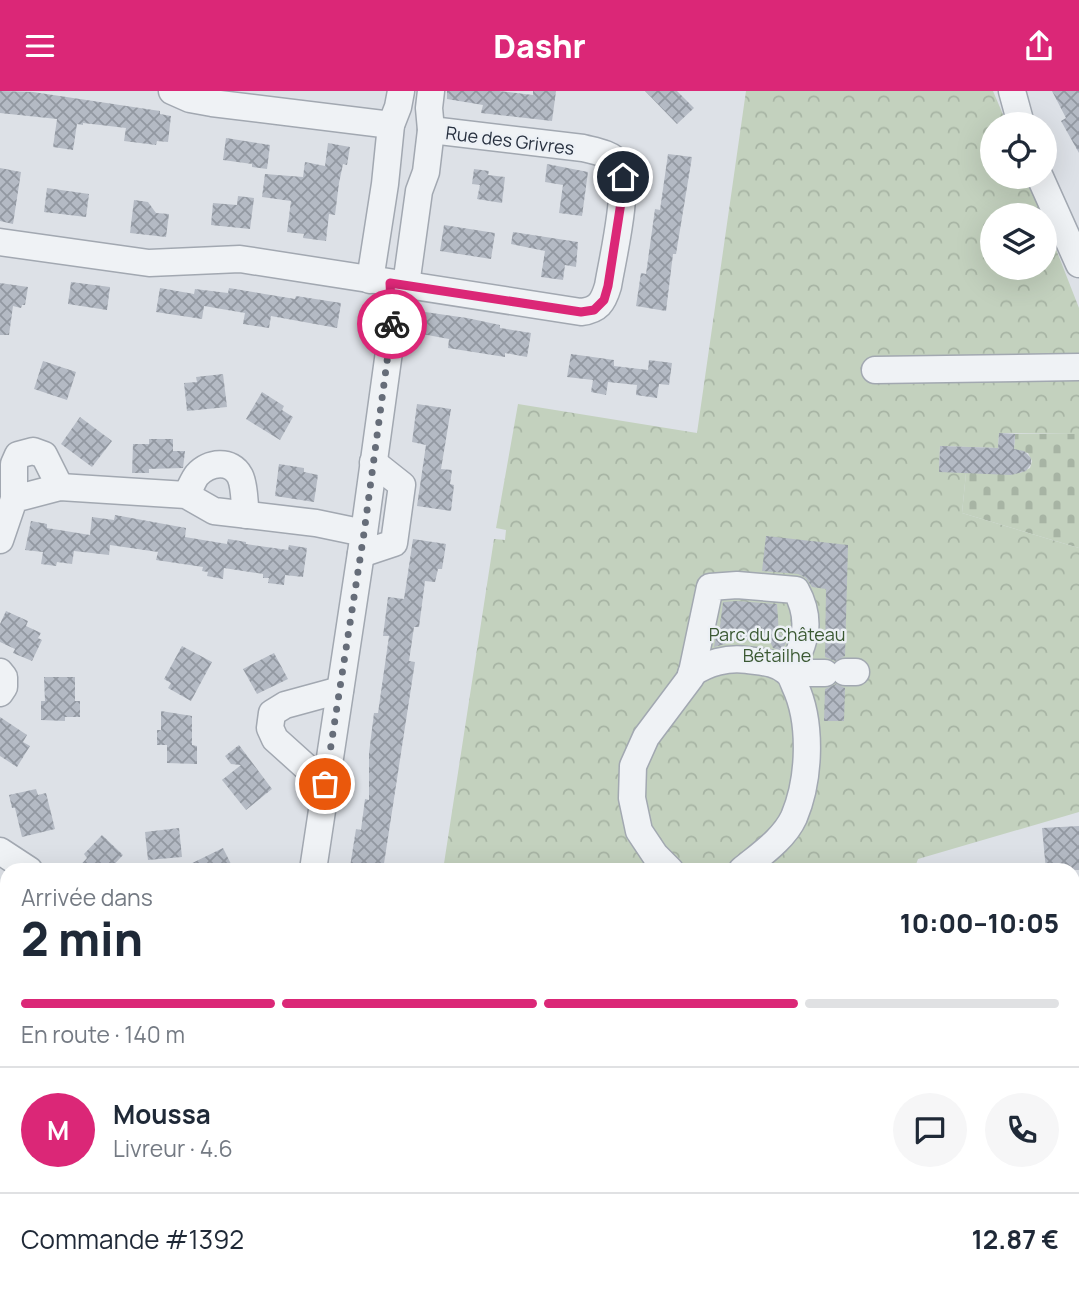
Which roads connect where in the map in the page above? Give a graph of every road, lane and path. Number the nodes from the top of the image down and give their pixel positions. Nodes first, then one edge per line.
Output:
1 (172, 91) edge
2 (401, 91) edge
3 (431, 91) edge
4 (1012, 91) edge
5 (1018, 112) edge
6 (391, 125) junction
7 (431, 130) junction
8 (1046, 189) edge
9 (0, 242) edge
10 (1078, 257) edge
11 (388, 283) junction
12 (1079, 367) edge
13 (875, 370) dead end
14 (60, 487) junction
15 (186, 495) junction
16 (14, 499) junction
17 (246, 515) junction
18 (0, 540) edge
19 (362, 543) junction
20 (0, 672) edge
21 (842, 672) dead end
22 (789, 673) junction
23 (691, 674) junction
24 (340, 690) junction
25 (0, 692) edge
26 (325, 784) junction
27 (0, 851) edge
28 (18, 863) edge
29 (314, 863) edge
30 (663, 863) edge
31 (751, 863) edge

1 - 6 street
2 - 6 street
3 - 7 street
4 - 5 street
6 - 11 street
7 - 11 street
7 - 11 street, Rue des Grivres
8 - 10 street
9 - 11 street
11 - 19 street
12 - 13 street
14 - 15 street
14 - 16 street
14 - 16 street
15 - 17 street
15 - 17 street
16 - 18 street
17 - 19 street
19 - 24 street
20 - 25 street
21 - 22 street
22 - 23 street
22 - 23 street
22 - 31 street
23 - 30 street
24 - 26 street
24 - 26 street
26 - 29 street
27 - 28 street

